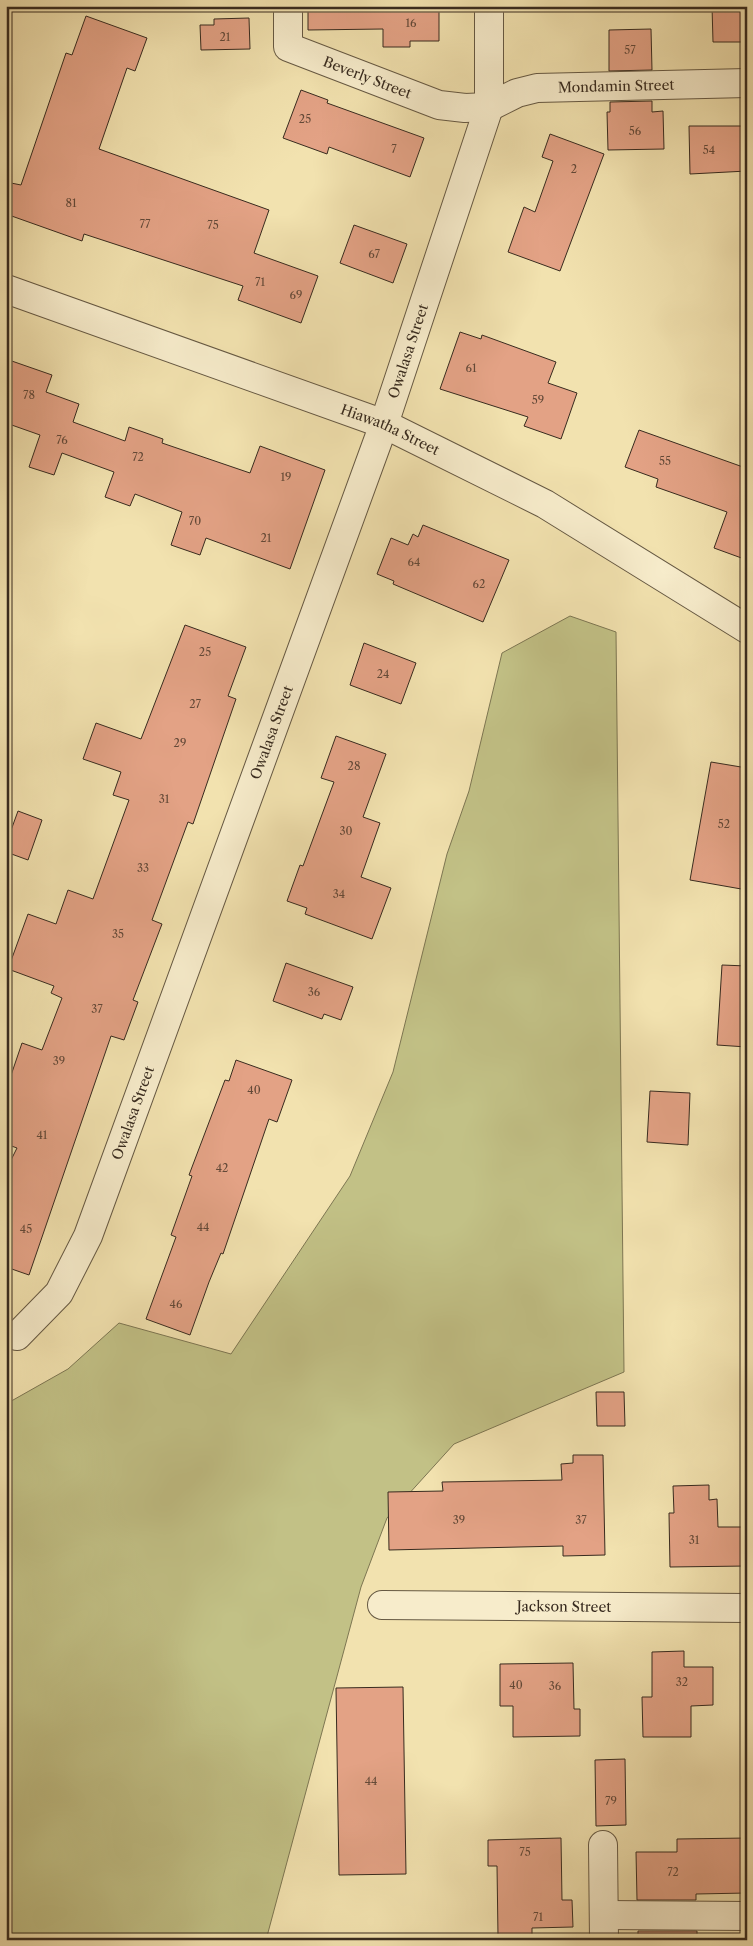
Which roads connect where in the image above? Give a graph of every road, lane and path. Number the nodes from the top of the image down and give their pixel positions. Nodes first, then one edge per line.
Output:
1 (288, 6) edge
2 (489, 6) edge
3 (747, 83) edge
4 (489, 108) junction
5 (6, 289) edge
6 (384, 424) junction
7 (747, 629) edge
8 (17, 1336) dead end
9 (382, 1605) dead end
10 (747, 1608) edge
11 (603, 1845) dead end
12 (747, 1916) edge
13 (605, 1927) edge

1 - 4 street, Beverly Street
2 - 4 street, Owalasa Street
3 - 4 street, Mondamin Street
4 - 6 street, Owalasa Street
5 - 6 street, Hiawatha Street
6 - 7 street, Hiawatha Street
6 - 8 street, Owalasa Street
9 - 10 street, Jackson Street
11 - 13 street
12 - 13 street

